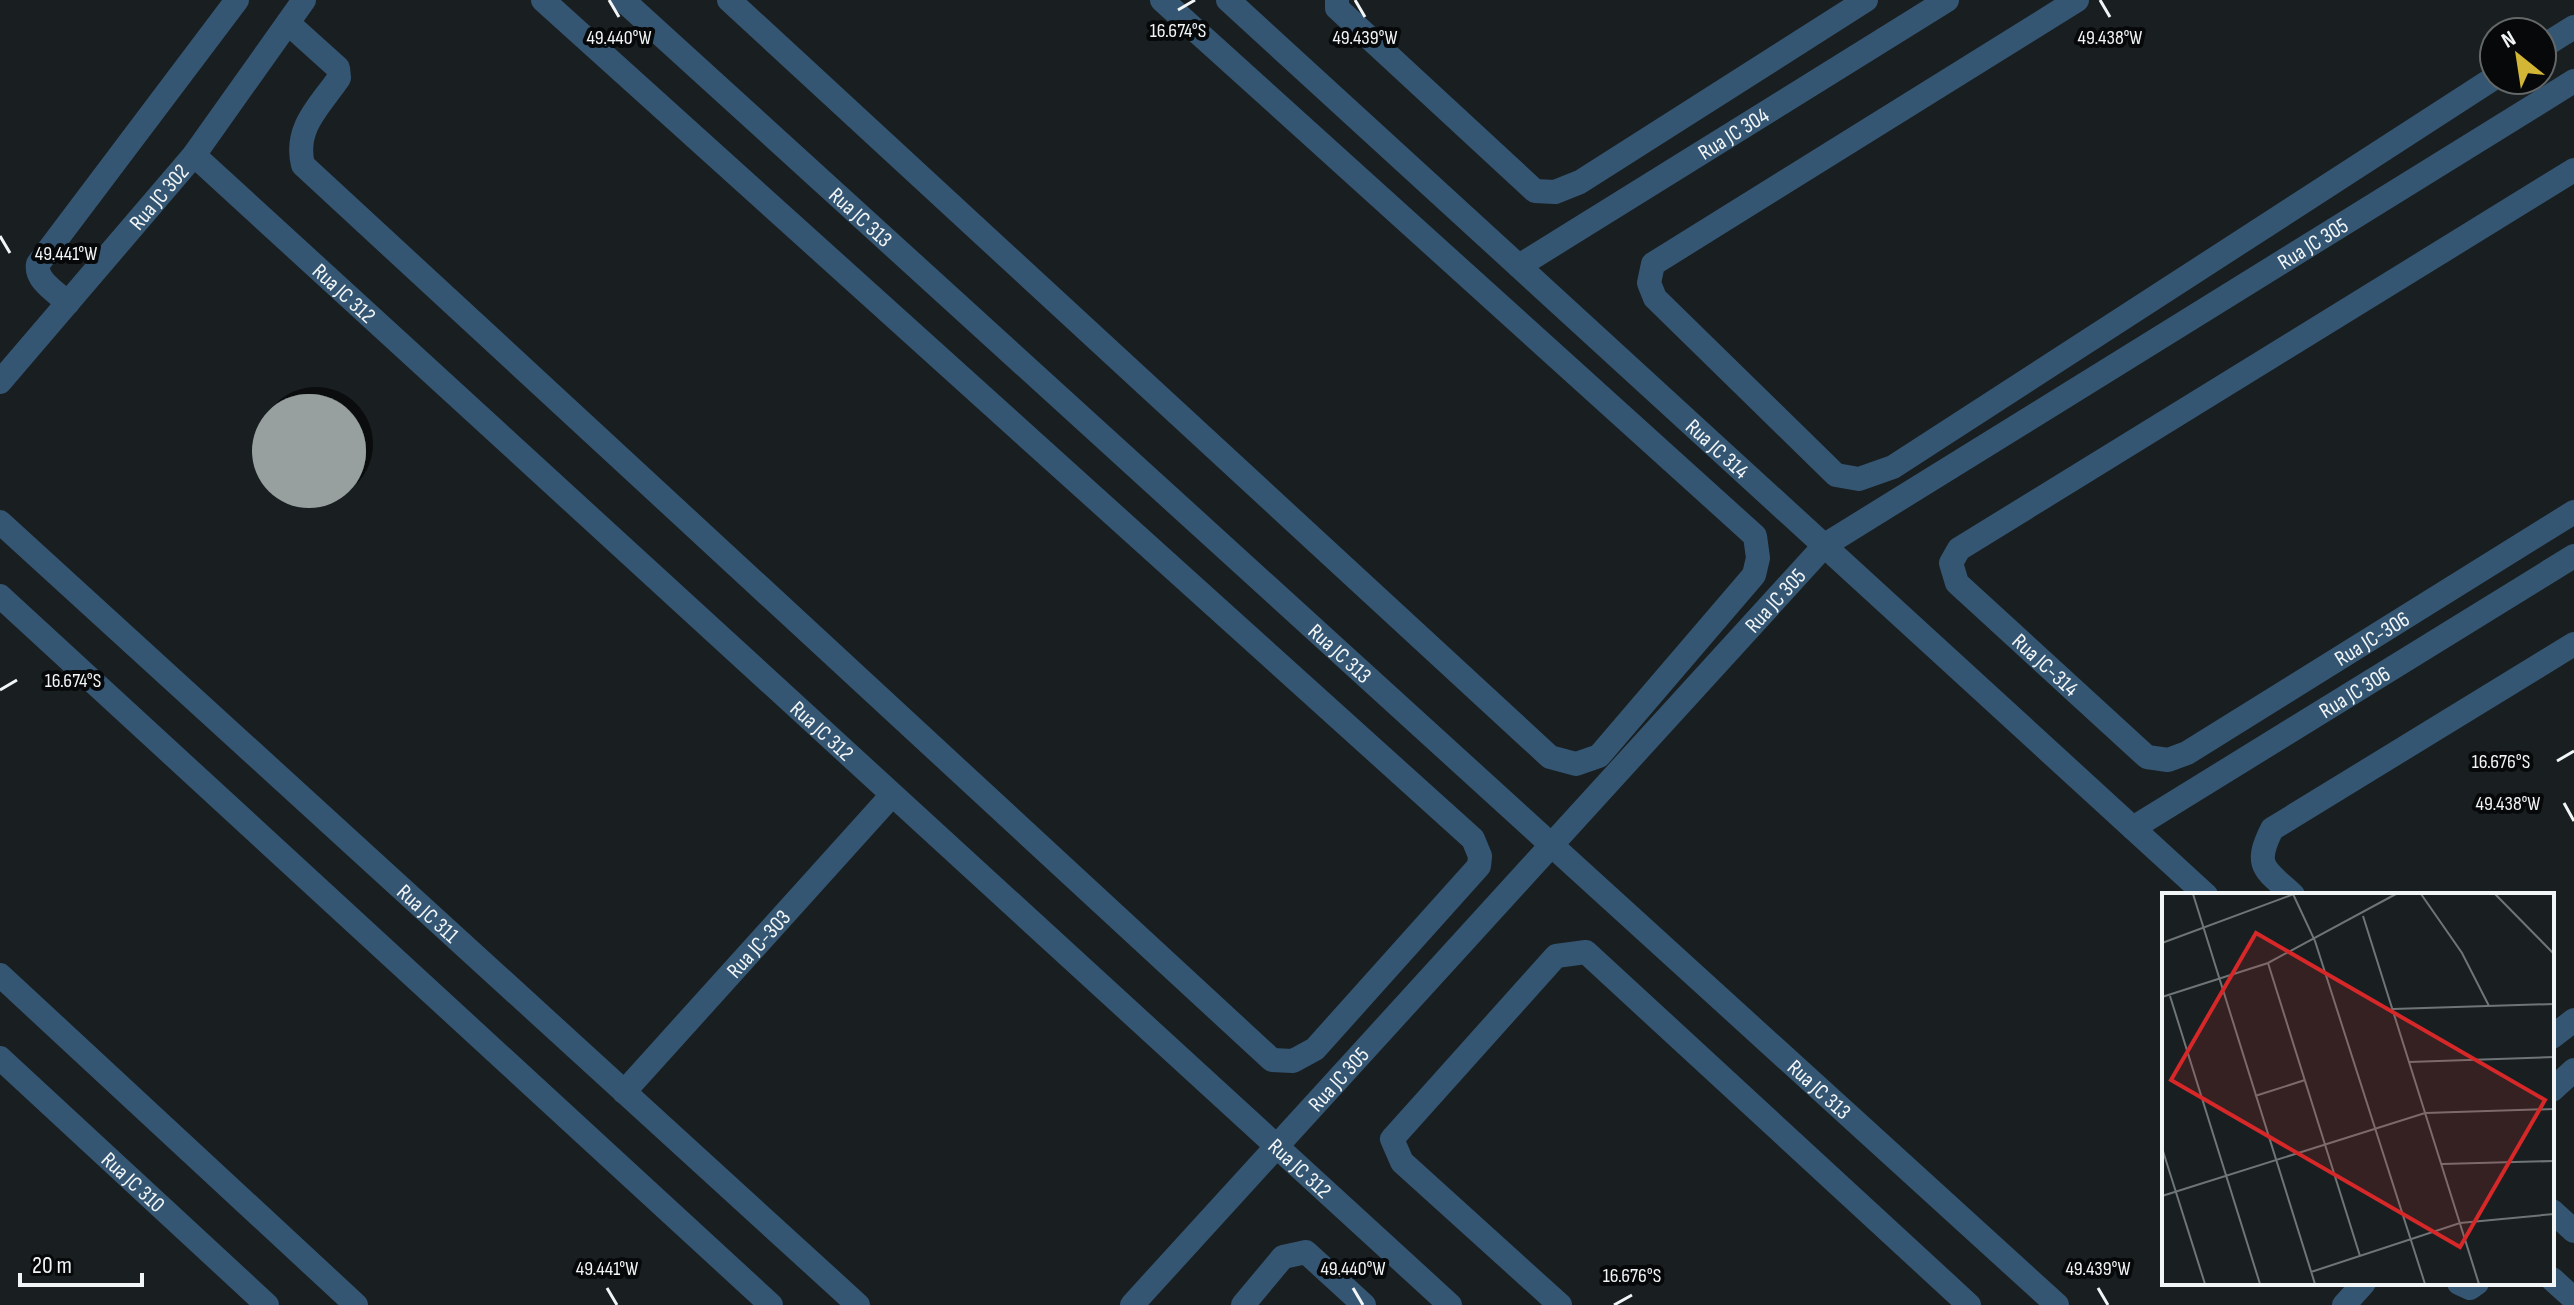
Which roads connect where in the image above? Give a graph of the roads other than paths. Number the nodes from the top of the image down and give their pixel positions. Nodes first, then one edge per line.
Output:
1 (237, 0) edge
2 (304, 0) edge
3 (543, 0) edge
4 (623, 0) edge
5 (729, 0) edge
6 (1162, 0) edge
7 (1228, 0) edge
8 (1337, 0) edge
9 (1866, 0) edge
10 (1947, 0) edge
11 (2077, 0) edge
12 (288, 23) junction
13 (2574, 81) edge
14 (2478, 88) edge
15 (194, 155) junction
16 (2574, 170) edge
17 (1519, 266) junction
18 (68, 303) junction
19 (0, 382) edge
20 (2574, 512) edge
21 (0, 522) edge
22 (1825, 545) junction
23 (2574, 556) edge
24 (0, 596) edge
25 (2574, 644) edge
26 (2168, 760) joint
27 (892, 795) junction
28 (2133, 828) junction
29 (1552, 845) junction
30 (2204, 893) edge
31 (2291, 893) edge
32 (0, 975) edge
33 (2574, 1020) edge
34 (2554, 1035) edge
35 (0, 1058) edge
36 (2574, 1070) edge
37 (2554, 1088) edge
38 (624, 1092) junction
39 (1277, 1147) junction
40 (2554, 1213) edge
41 (2574, 1231) edge
42 (2554, 1281) edge
43 (2362, 1285) edge
44 (2574, 1299) edge
45 (267, 1305) edge
46 (356, 1305) edge
47 (771, 1305) edge
48 (858, 1305) edge
49 (1132, 1305) edge
50 (1243, 1305) edge
51 (1364, 1305) edge
52 (1450, 1305) edge
53 (1560, 1305) edge
54 (1969, 1305) edge
55 (2057, 1305) edge
56 (2344, 1305) edge

1 - 18 street
2 - 12 street, Rua JC 302
3 - 12 street
4 - 29 street, Rua JC 313
5 - 6 street
7 - 17 street, Rua JC 314
8 - 9 street
10 - 17 street, Rua JC 304
11 - 14 street
12 - 15 street, Rua JC 302
13 - 22 street, Rua JC 305
15 - 18 street, Rua JC 302
15 - 27 street, Rua JC 312
16 - 26 street, Rua JC-314
17 - 22 street, Rua JC 314
18 - 19 street, Rua JC 302
20 - 26 street, Rua JC-306
21 - 38 street, Rua JC 311
22 - 28 street, Rua JC 314
22 - 29 street, Rua JC 305
23 - 28 street, Rua JC 306
24 - 47 street
25 - 31 street
27 - 38 street, Rua JC-303
27 - 39 street, Rua JC 312
28 - 30 street, Rua JC 314
29 - 39 street, Rua JC 305
29 - 55 street, Rua JC 313
32 - 46 street
33 - 34 street
35 - 45 street, Rua JC 310
36 - 37 street
38 - 48 street, Rua JC 311
39 - 49 street, Rua JC 305
39 - 52 street, Rua JC 312
40 - 41 street
42 - 44 street
43 - 56 street
50 - 51 street
53 - 54 street

